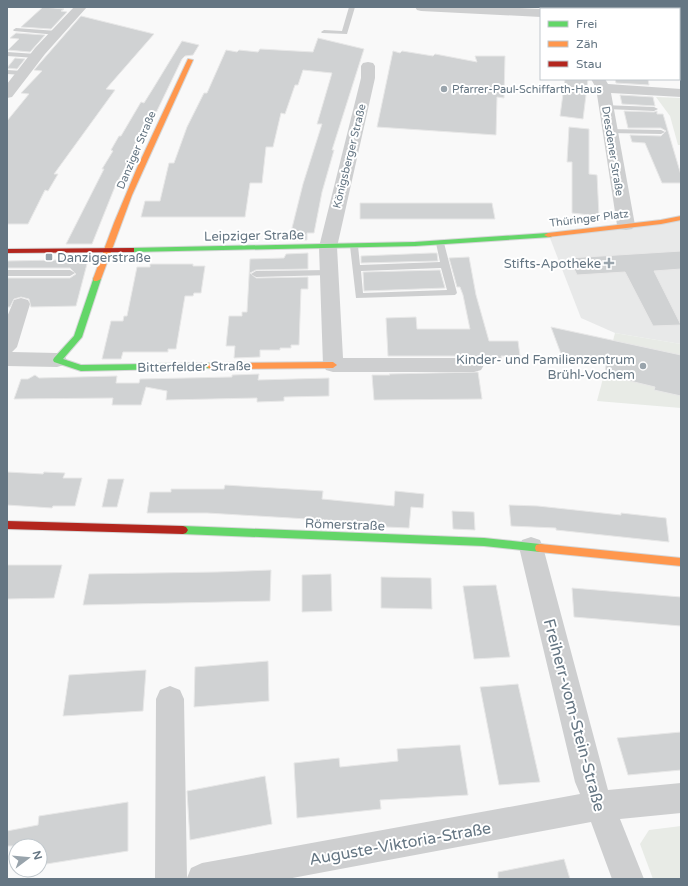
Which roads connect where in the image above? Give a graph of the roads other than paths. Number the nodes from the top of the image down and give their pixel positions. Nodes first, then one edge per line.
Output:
1 (81, 7) edge
2 (352, 7) edge
3 (421, 7) edge
4 (540, 12) edge
5 (16, 30) dead end
6 (324, 32) dead end
7 (57, 33) junction
8 (7, 54) edge
9 (36, 56) junction
10 (190, 60) dead end
11 (368, 66) dead end
12 (7, 72) edge
13 (23, 73) junction
14 (600, 83) edge
15 (681, 93) edge
16 (7, 94) edge
17 (606, 107) junction
18 (654, 109) dead end
19 (610, 131) junction
20 (661, 132) dead end
21 (681, 218) edge
22 (626, 225) junction
23 (500, 239) joint
24 (440, 242) junction
25 (354, 246) junction
26 (328, 247) junction
27 (107, 250) junction
28 (7, 251) edge
29 (445, 265) junction
30 (356, 268) junction
31 (70, 272) dead end
32 (7, 273) edge
33 (329, 273) junction
34 (256, 274) dead end
35 (22, 304) dead end
36 (7, 347) edge
37 (7, 359) edge
38 (57, 360) junction
39 (333, 365) junction
40 (474, 365) dead end
41 (7, 525) edge
42 (531, 547) junction
43 (681, 562) edge
44 (170, 699) dead end
45 (681, 798) edge
46 (598, 806) junction
47 (171, 879) edge
48 (202, 879) edge
49 (628, 879) edge

1 - 7 street
2 - 6 lane
3 - 4 street
5 - 7 lane
7 - 9 street
8 - 9 lane
9 - 13 street
10 - 27 street, Danziger Straße
11 - 26 street, Königsberger Straße
12 - 13 lane
13 - 16 street
14 - 15 street
14 - 17 street, Dresdener Straße
17 - 18 lane
17 - 19 street, Dresdener Straße
19 - 20 lane
19 - 22 street, Dresdener Straße
21 - 22 street, Thüringer Platz
22 - 23 street, Thüringer Platz
23 - 24 street, Leipziger Straße
24 - 25 street, Leipziger Straße
24 - 29 lane
25 - 26 street, Leipziger Straße
25 - 30 lane
26 - 27 street, Leipziger Straße
26 - 33 street, Königsberger Straße
27 - 28 street, Leipziger Straße
27 - 38 street
29 - 30 lane
29 - 30 lane
31 - 32 lane
33 - 34 lane
33 - 39 street, Königsberger Straße
35 - 36 street
37 - 38 street, Bitterfelder Straße
38 - 39 street, Bitterfelder Straße
39 - 40 street
41 - 42 street, Römerstraße
42 - 43 street, Römerstraße
42 - 46 street, Freiherr-vom-Stein-Straße
44 - 47 street
45 - 46 street, Auguste-Viktoria-Straße
46 - 48 street, Auguste-Viktoria-Straße
46 - 49 street, Freiherr-vom-Stein-Straße

